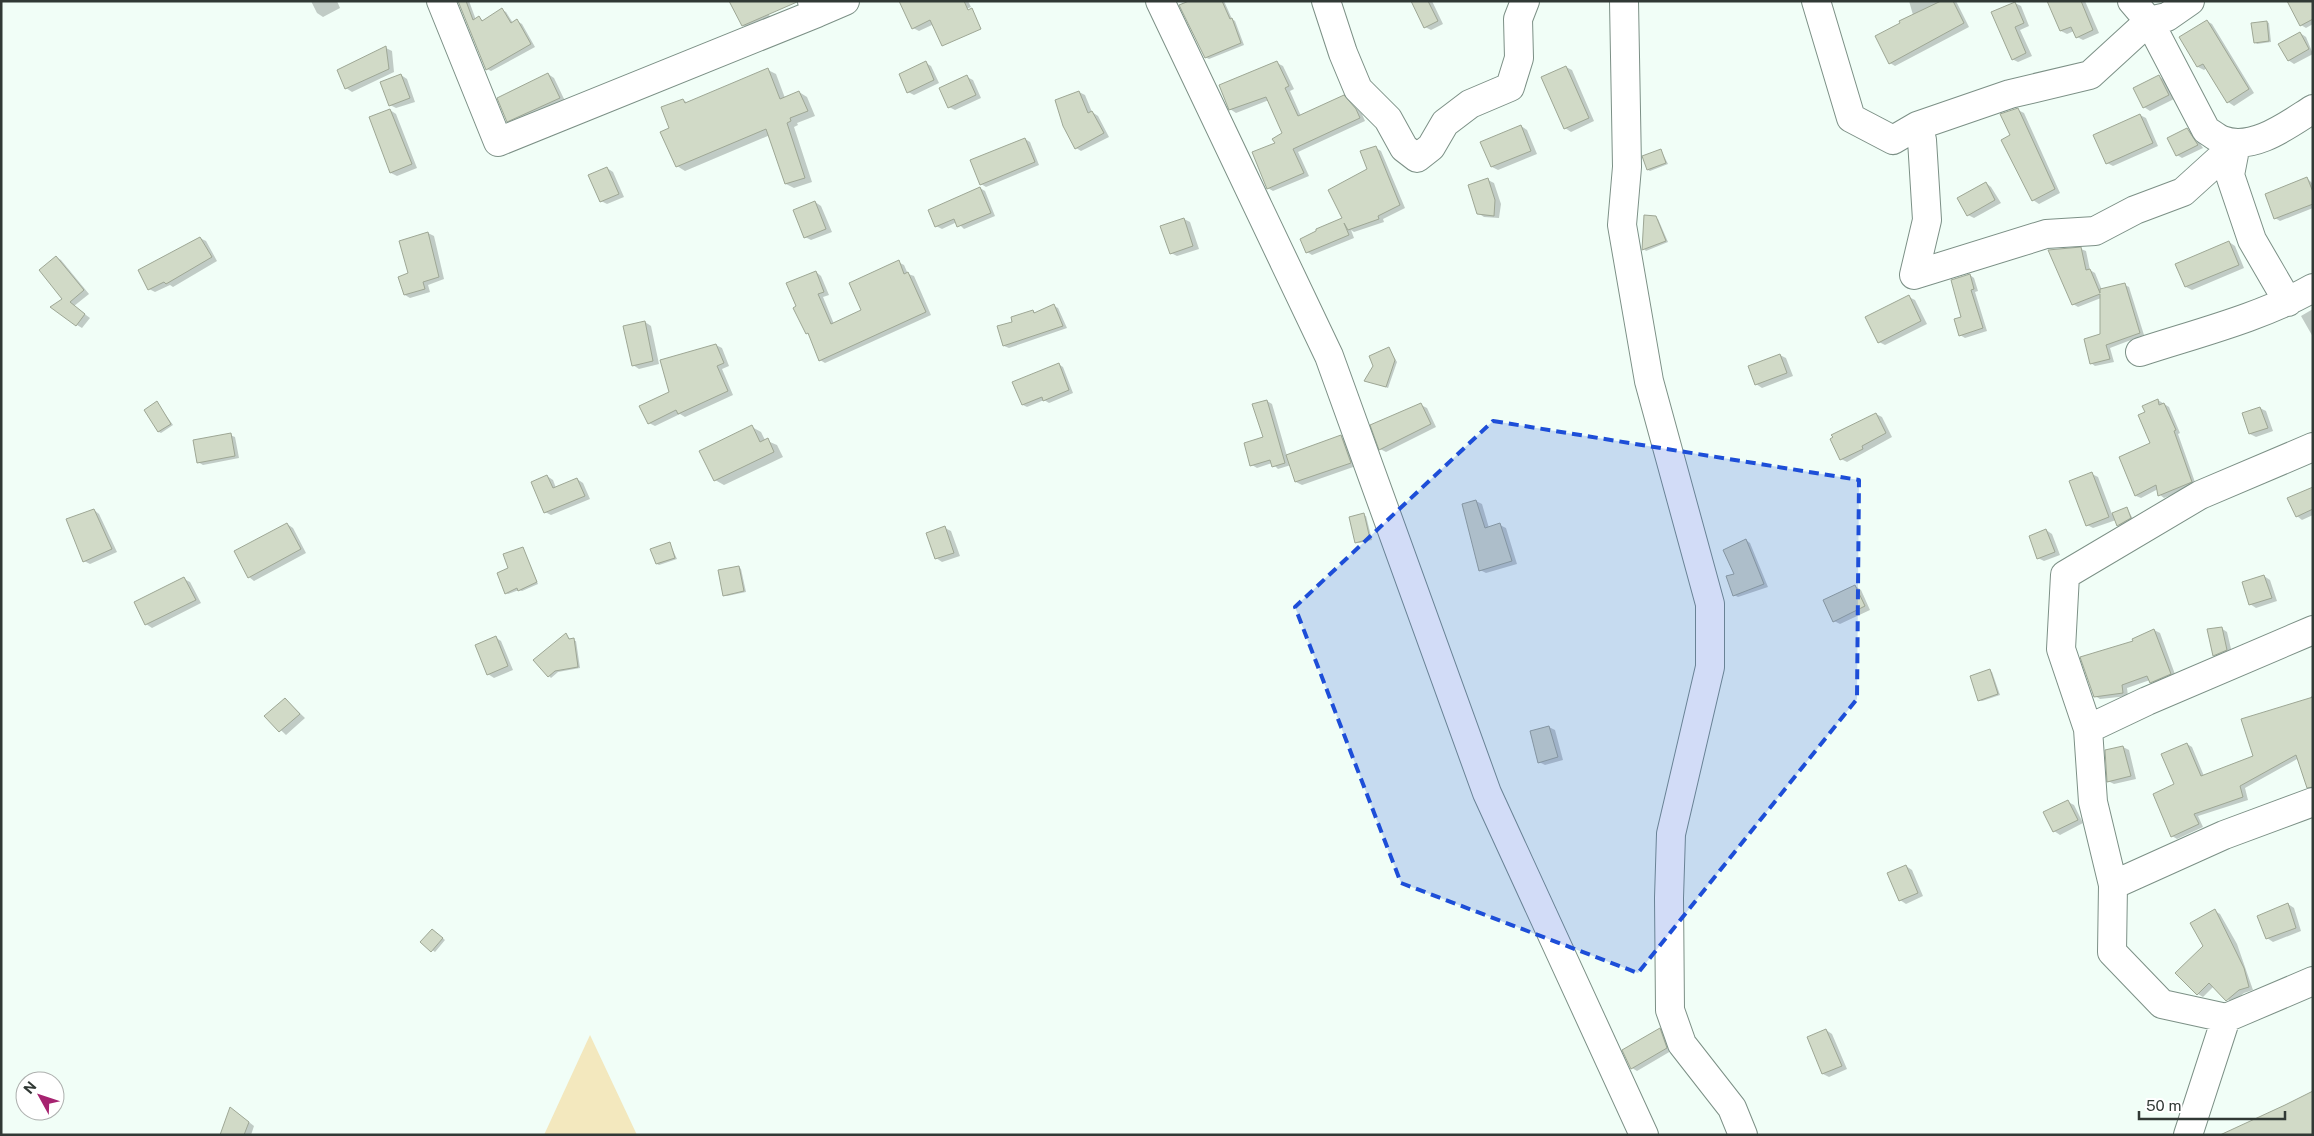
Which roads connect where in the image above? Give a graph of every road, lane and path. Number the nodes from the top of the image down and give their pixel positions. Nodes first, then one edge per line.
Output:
1 (441, 1) edge
2 (845, 1) edge
3 (1160, 1) edge
4 (1326, 1) edge
5 (1525, 1) edge
6 (1624, 1) edge
7 (2190, 1) edge
8 (1819, 2) edge
9 (814, 7) edge
10 (2140, 11) edge
11 (2313, 109) edge
12 (1917, 126) junction
13 (2236, 144) junction
14 (2313, 288) edge
15 (2288, 302) junction
16 (2140, 352) dead end
17 (2313, 447) edge
18 (2313, 630) edge
19 (2088, 729) junction
20 (2313, 802) edge
21 (2113, 885) junction
22 (2313, 981) edge
23 (2226, 1018) junction
24 (1644, 1135) edge
25 (1743, 1135) edge
26 (2188, 1135) edge

1 - 9 street
2 - 9 street
3 - 24 street
4 - 5 street
6 - 25 street
7 - 10 street
8 - 12 street
10 - 12 street
10 - 13 street
11 - 13 street
12 - 13 street
13 - 15 street
14 - 15 street
15 - 16 street
17 - 19 street
18 - 19 street
19 - 21 street
20 - 21 street
21 - 23 street
22 - 23 street
23 - 26 street

